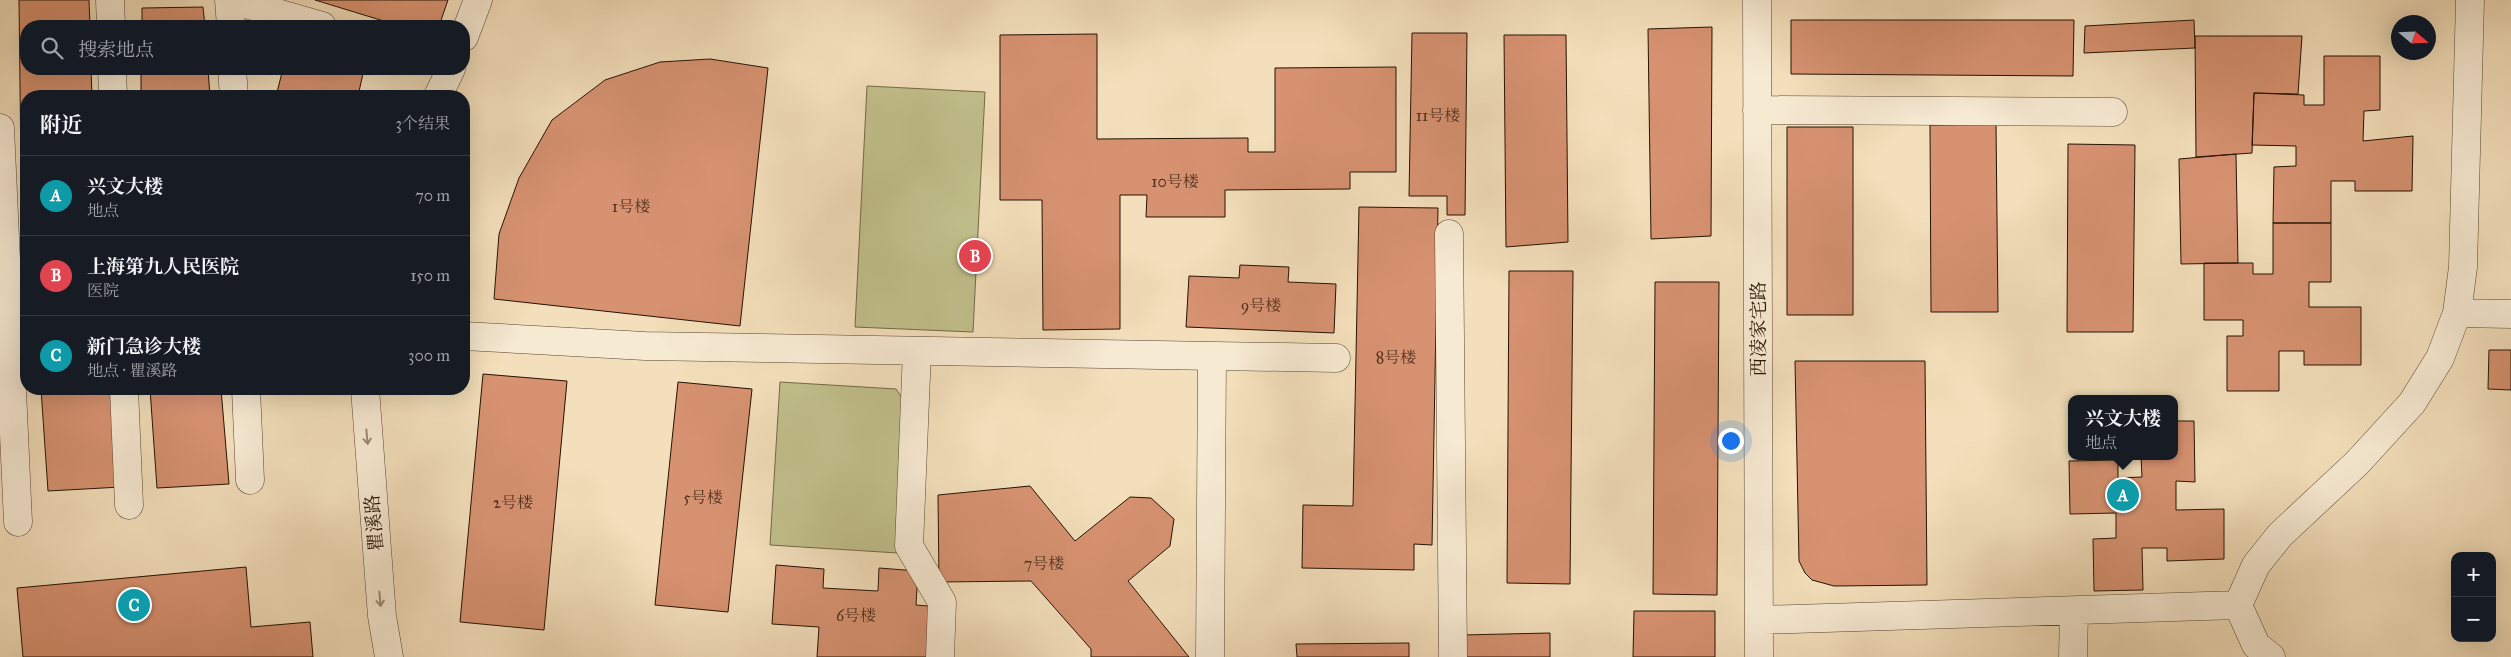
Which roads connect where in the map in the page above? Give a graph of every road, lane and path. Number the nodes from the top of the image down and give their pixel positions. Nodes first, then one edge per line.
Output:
1 (110, 0) edge
2 (231, 0) edge
3 (478, 0) edge
4 (1757, 0) edge
5 (2470, 0) edge
6 (111, 20) edge
7 (231, 20) edge
8 (301, 20) edge
9 (470, 21) edge
10 (112, 75) edge
11 (232, 75) edge
12 (448, 75) edge
13 (113, 90) edge
14 (234, 90) edge
15 (441, 90) edge
16 (1757, 110) junction
17 (2113, 112) dead end
18 (0, 128) edge
19 (1449, 234) dead end
20 (11, 275) edge
21 (2457, 313) junction
22 (2511, 314) edge
23 (470, 336) edge
24 (917, 351) junction
25 (1212, 356) junction
26 (1336, 358) dead end
27 (124, 395) edge
28 (246, 395) edge
29 (365, 395) edge
30 (250, 480) dead end
31 (129, 505) dead end
32 (18, 522) dead end
33 (2238, 605) junction
34 (2074, 612) junction
35 (1759, 620) junction
36 (389, 657) edge
37 (940, 657) edge
38 (1210, 657) edge
39 (1452, 657) edge
40 (1759, 657) edge
41 (2074, 657) edge
42 (2270, 657) edge

1 - 6 street
2 - 7 street
2 - 8 street
3 - 9 street
4 - 16 street, 西凌家宅路
5 - 21 street
10 - 13 street
11 - 14 street
12 - 15 street
16 - 17 street
16 - 35 street, 西凌家宅路
18 - 20 street
19 - 39 street
20 - 32 street
21 - 22 street
21 - 33 street
23 - 24 street
24 - 25 street
24 - 37 street
25 - 26 street
25 - 38 street
27 - 31 street
28 - 30 street
29 -> 36 street, 瞿溪路
33 - 34 street
33 - 42 street
34 - 35 street
34 - 41 street
35 - 40 street, 西凌家宅路

